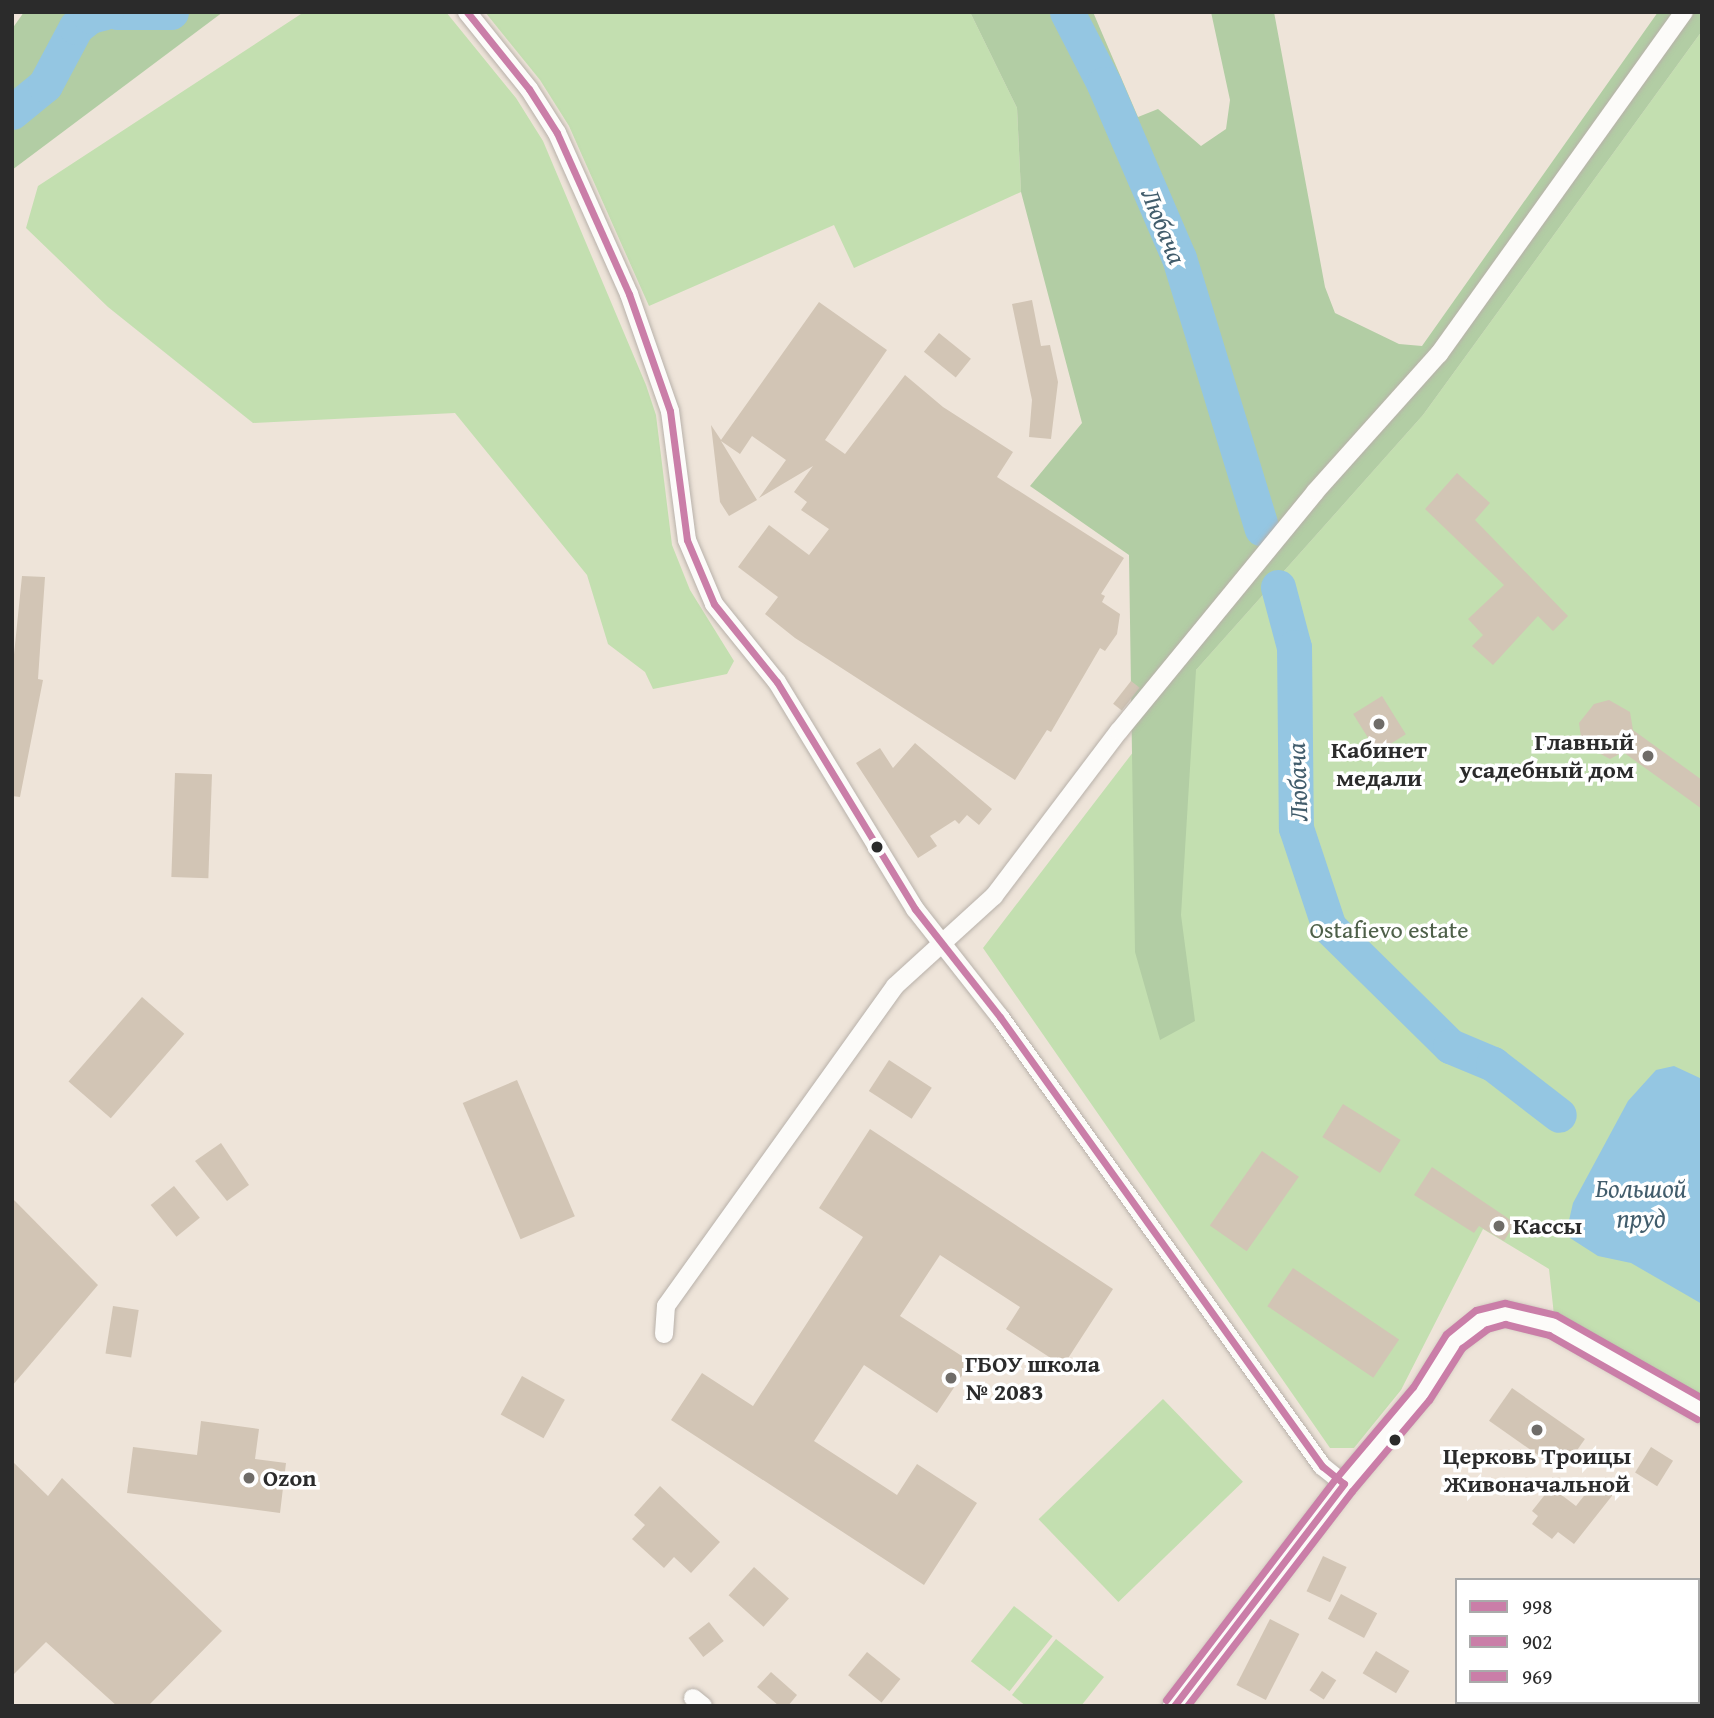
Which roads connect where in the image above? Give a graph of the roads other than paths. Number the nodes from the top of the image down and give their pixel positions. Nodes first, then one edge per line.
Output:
1 (467, 12) edge
2 (1684, 12) edge
3 (942, 940) junction
4 (664, 1334) dead end
5 (1702, 1410) edge
6 (1344, 1484) junction
7 (1174, 1706) edge

1 - 3 street
2 - 3 street
3 - 4 street
3 - 6 street
5 - 6 street
6 - 7 street

